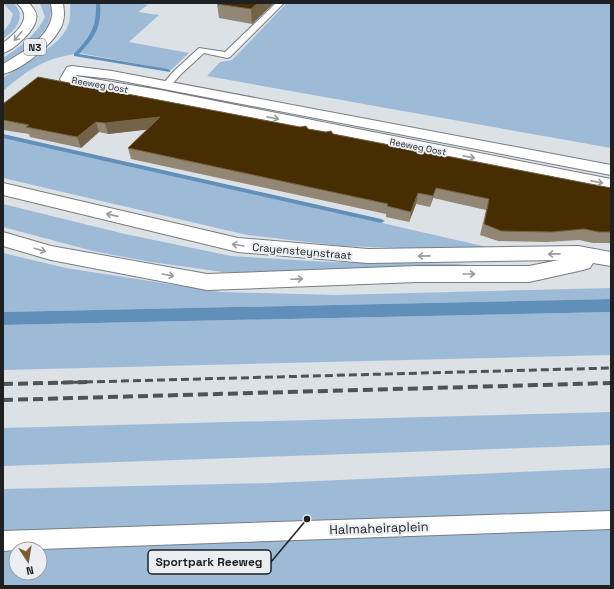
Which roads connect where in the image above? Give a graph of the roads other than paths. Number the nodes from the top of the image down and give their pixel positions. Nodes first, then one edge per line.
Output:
1 (23, 3) edge
2 (57, 3) edge
3 (280, 3) edge
4 (3, 49) edge
5 (3, 70) edge
6 (166, 86) junction
7 (611, 170) edge
8 (611, 185) edge
9 (3, 189) edge
10 (3, 239) edge
11 (609, 259) edge
12 (611, 520) edge
13 (3, 541) edge

1 -> 4 main road, N3
2 - 5 main road, N3
3 - 6 lane
6 - 7 main road, Reeweg Oost
6 -> 8 main road, Reeweg Oost
11 -> 9 main road, Crayensteynstraat
10 -> 11 main road, Crayensteynstraat
12 - 13 lane, Halmaheiraplein

